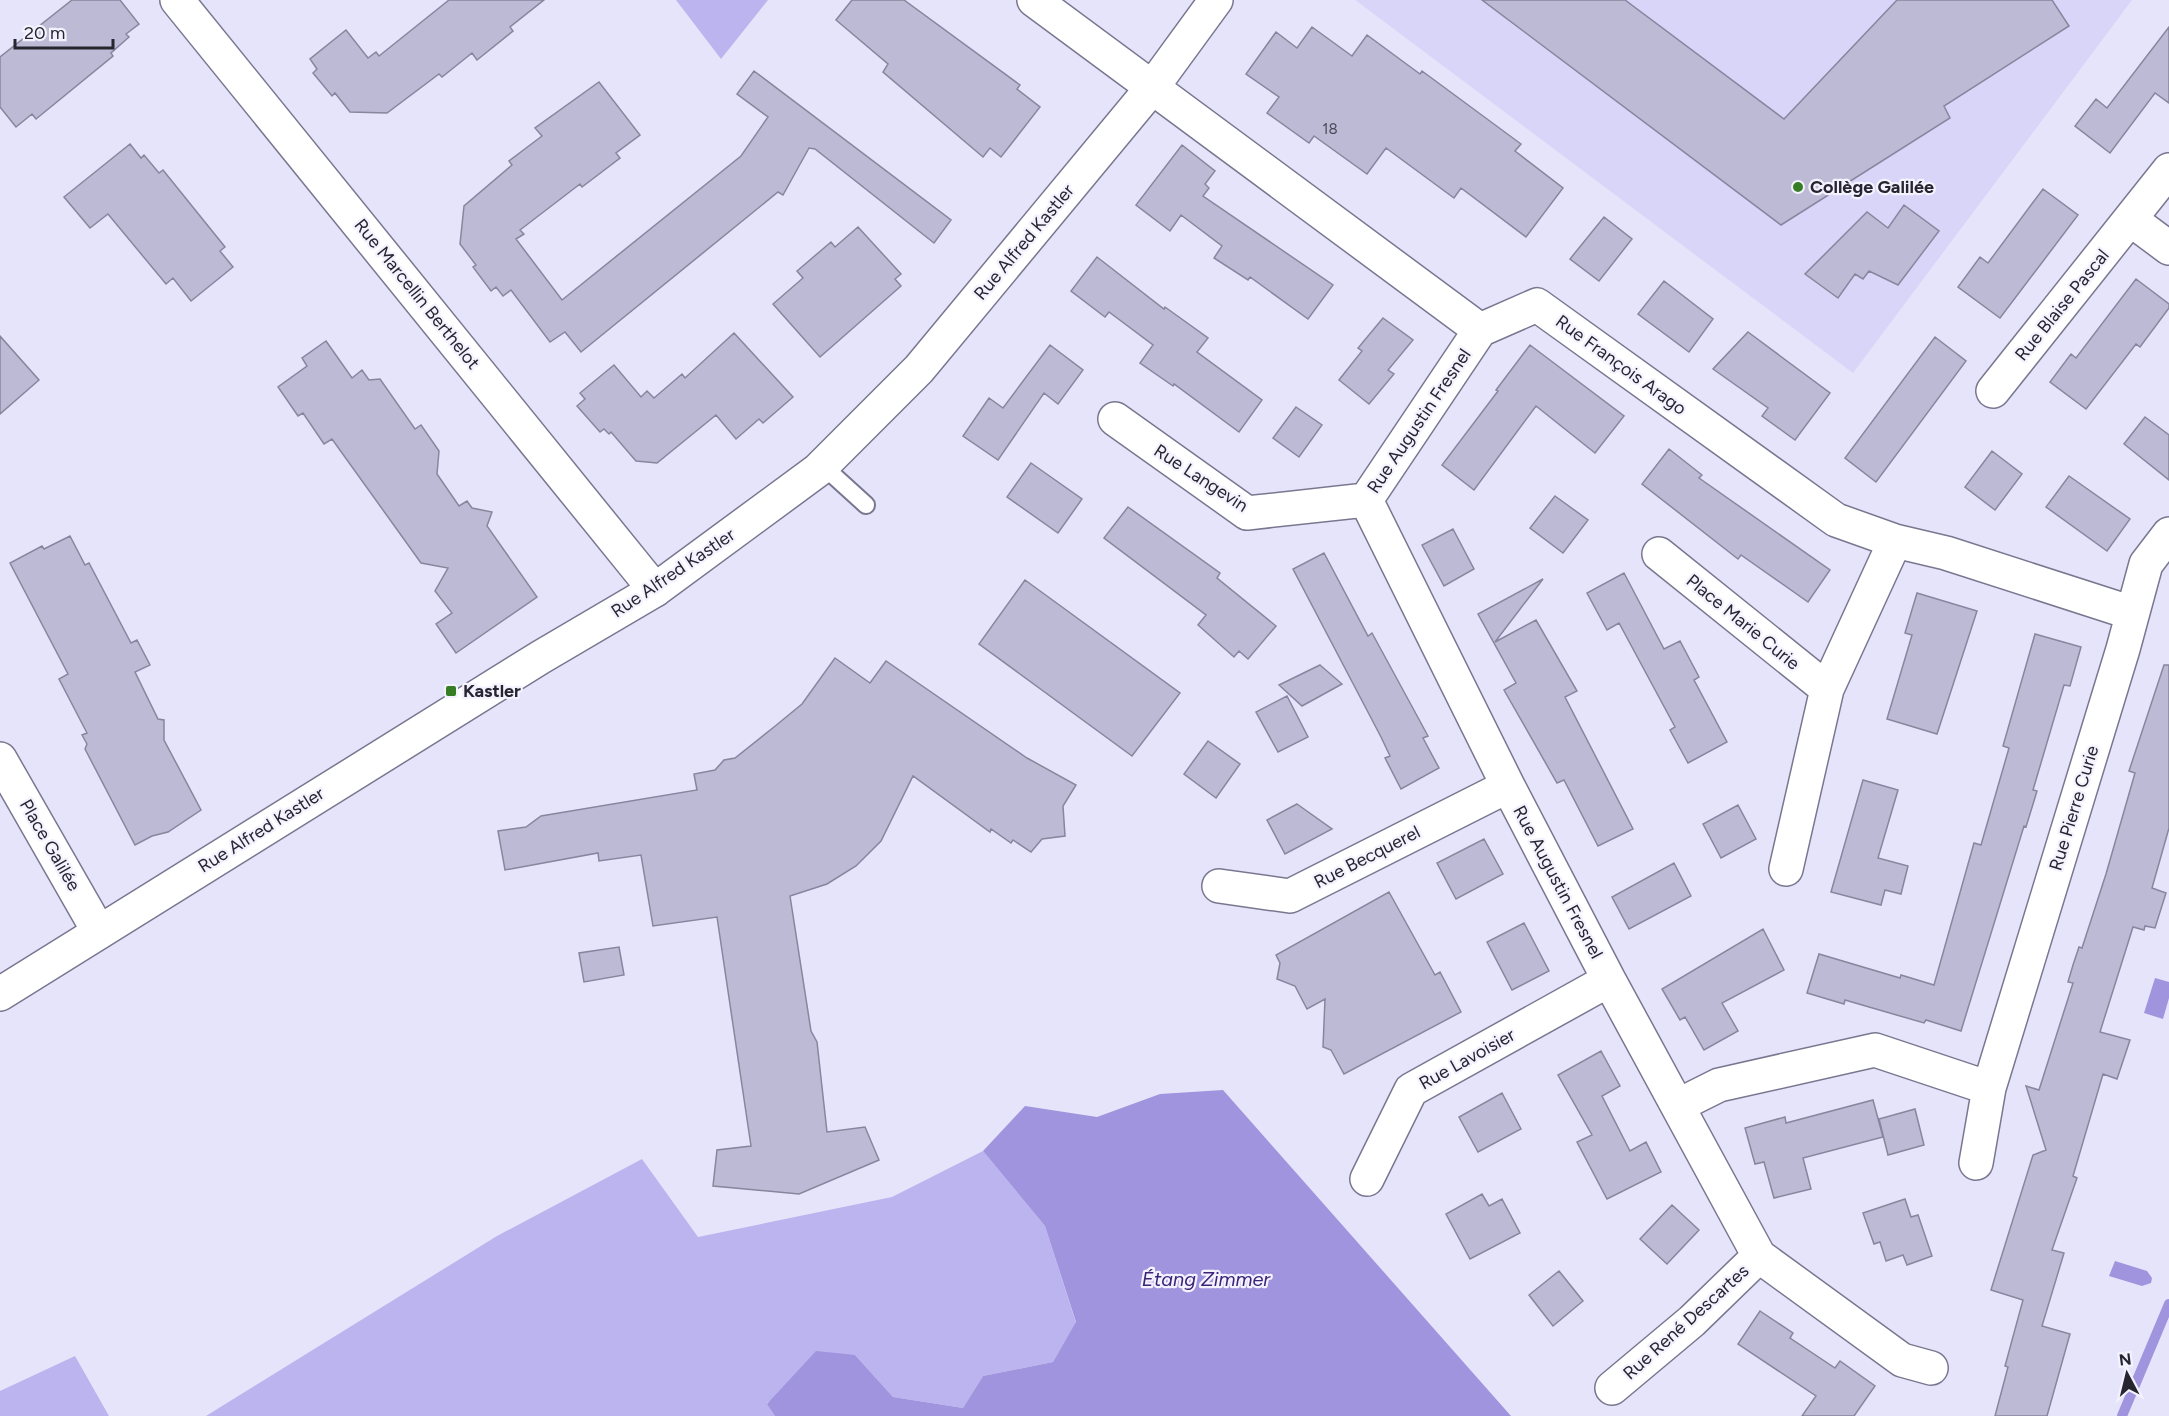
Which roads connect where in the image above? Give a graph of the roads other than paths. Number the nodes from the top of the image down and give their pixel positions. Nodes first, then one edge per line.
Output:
1 (177, 0) edge
2 (1034, 0) edge
3 (1216, 0) edge
4 (1151, 89) junction
5 (2166, 181) edge
6 (2130, 219) junction
7 (2169, 248) edge
8 (1480, 330) junction
9 (1993, 391) dead end
10 (1114, 419) dead end
11 (822, 465) junction
12 (1366, 500) junction
13 (866, 505) dead end
14 (2169, 534) edge
15 (1895, 541) junction
16 (1659, 554) dead end
17 (655, 590) junction
18 (2132, 613) junction
19 (1827, 689) junction
20 (0, 759) edge
21 (1508, 786) junction
22 (1786, 869) dead end
23 (1219, 886) dead end
24 (99, 932) junction
25 (1609, 980) junction
26 (0, 994) edge
27 (1989, 1088) junction
28 (1679, 1105) junction
29 (1976, 1163) dead end
30 (1367, 1179) dead end
31 (1759, 1256) junction
32 (1931, 1368) dead end
33 (1612, 1388) dead end

1 - 17 street, Rue Marcellin Berthelot
2 - 4 street
3 - 4 street, Rue Alfred Kastler
4 - 8 street
4 - 11 street, Rue Alfred Kastler
5 - 6 street
6 - 7 street
6 - 9 street, Rue Blaise Pascal
8 - 12 street, Rue Augustin Fresnel
8 - 15 street, Rue François Arago
10 - 12 street, Rue Langevin
11 - 13 lane
11 - 17 street, Rue Alfred Kastler
12 - 21 street, Rue Augustin Fresnel
14 - 18 street, Rue Pierre Curie
15 - 18 street, Rue François Arago
15 - 19 street
16 - 19 street, Place Marie Curie
17 - 24 street, Rue Alfred Kastler
18 - 27 street, Rue Pierre Curie
19 - 22 street
20 - 24 street, Place Galilée
21 - 23 street, Rue Becquerel
21 - 25 street, Rue Augustin Fresnel
24 - 26 street, Rue Alfred Kastler
25 - 28 street, Rue Augustin Fresnel
25 - 30 street, Rue Lavoisier
27 - 28 street
27 - 29 street, Rue Pierre Curie
28 - 31 street, Rue Augustin Fresnel
31 - 32 street, Rue Augustin Fresnel
31 - 33 street, Rue René Descartes

